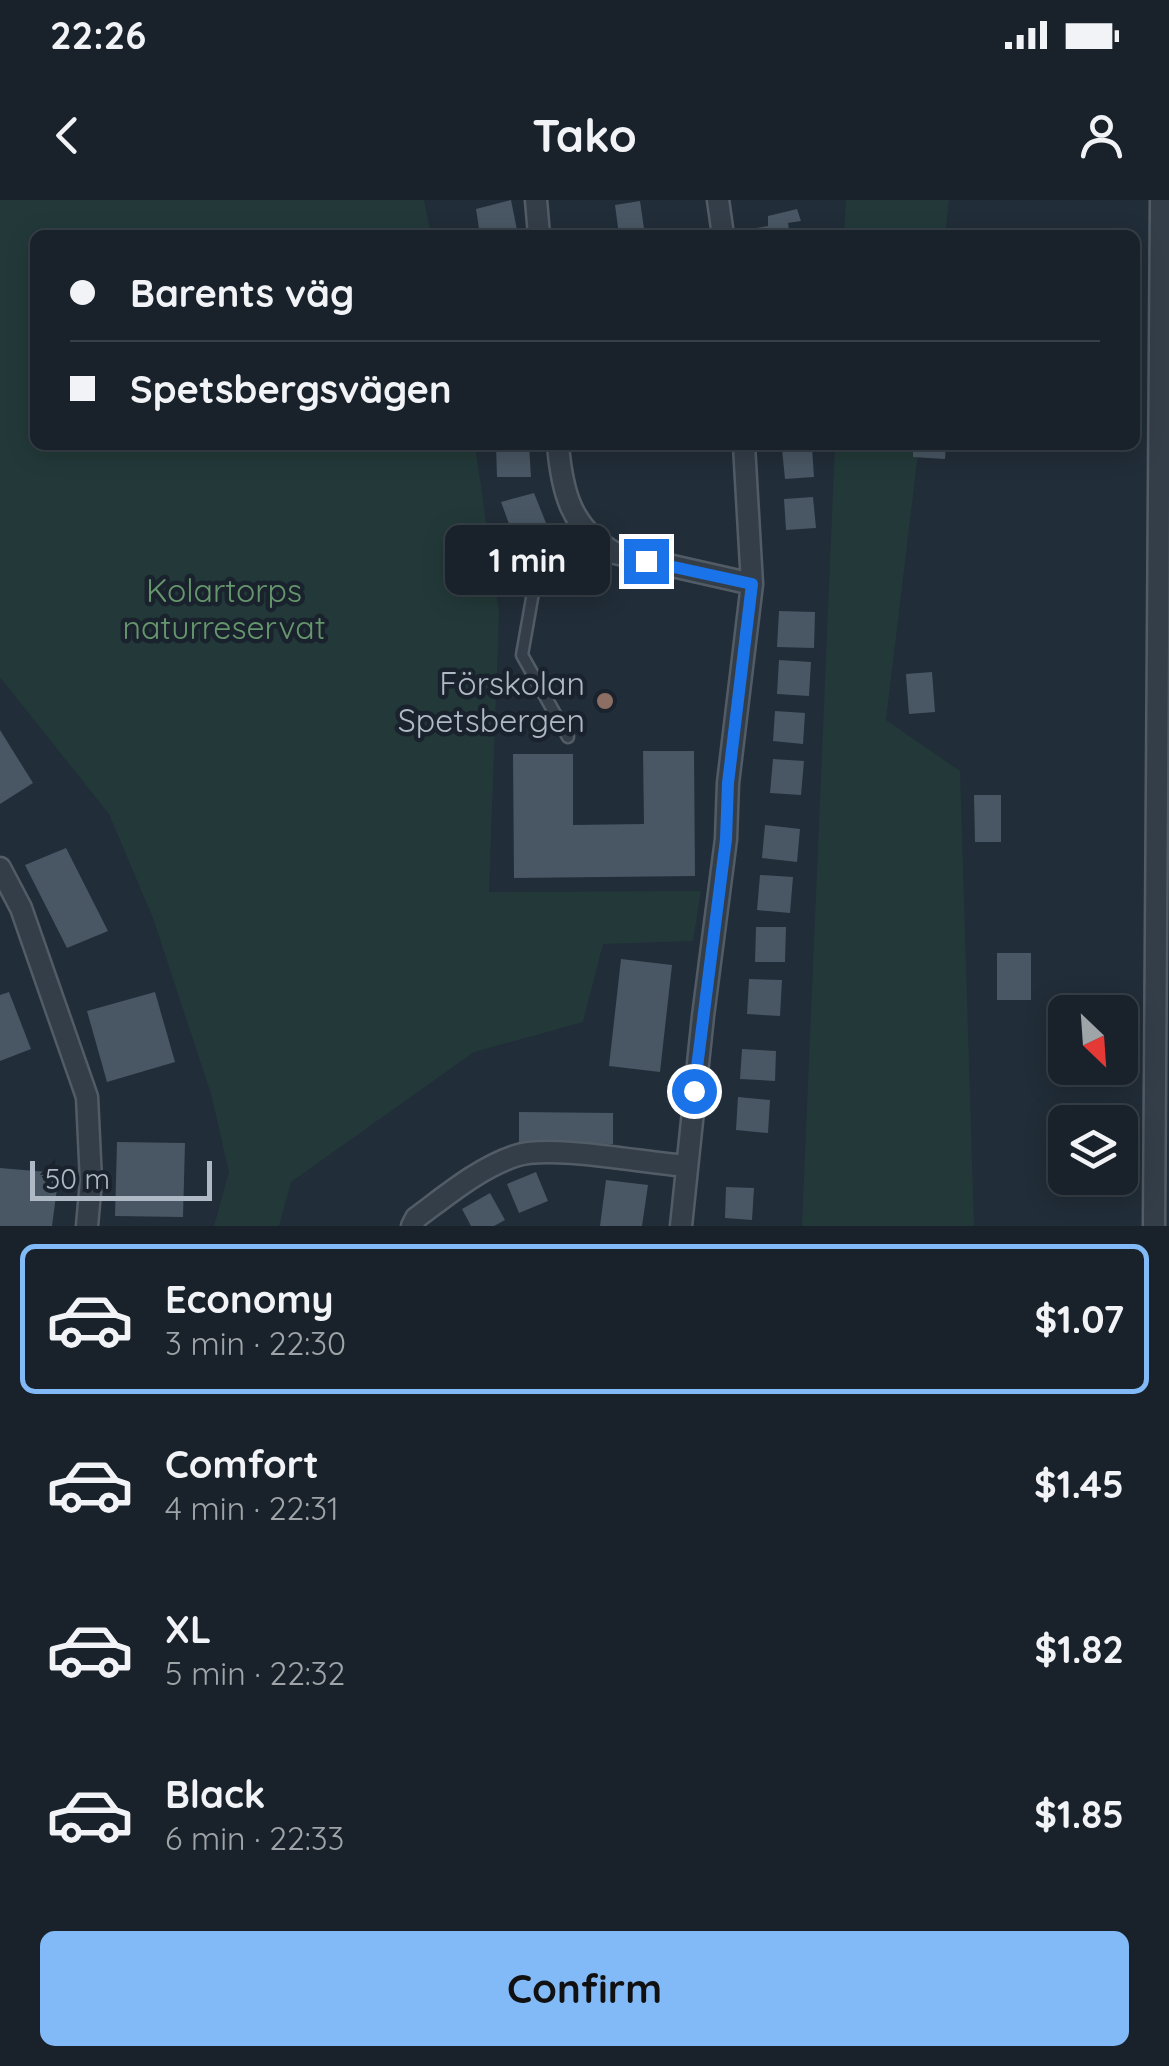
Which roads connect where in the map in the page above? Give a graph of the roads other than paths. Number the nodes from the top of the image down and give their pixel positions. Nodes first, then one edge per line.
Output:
1 (536, 200) edge
2 (718, 200) edge
3 (1161, 200) edge
4 (539, 230) edge
5 (722, 230) edge
6 (558, 450) edge
7 (744, 450) edge
8 (615, 553) junction
9 (752, 584) junction
10 (568, 737) dead end
11 (0, 868) edge
12 (686, 1166) junction
13 (88, 1226) edge
14 (412, 1226) edge
15 (682, 1226) edge
16 (1154, 1226) edge

1 - 4 street
2 - 5 street
3 - 16 street
6 - 8 street
7 - 9 street
8 - 9 street
8 - 10 lane
9 - 12 street
11 - 13 street
12 - 14 street
12 - 15 street

